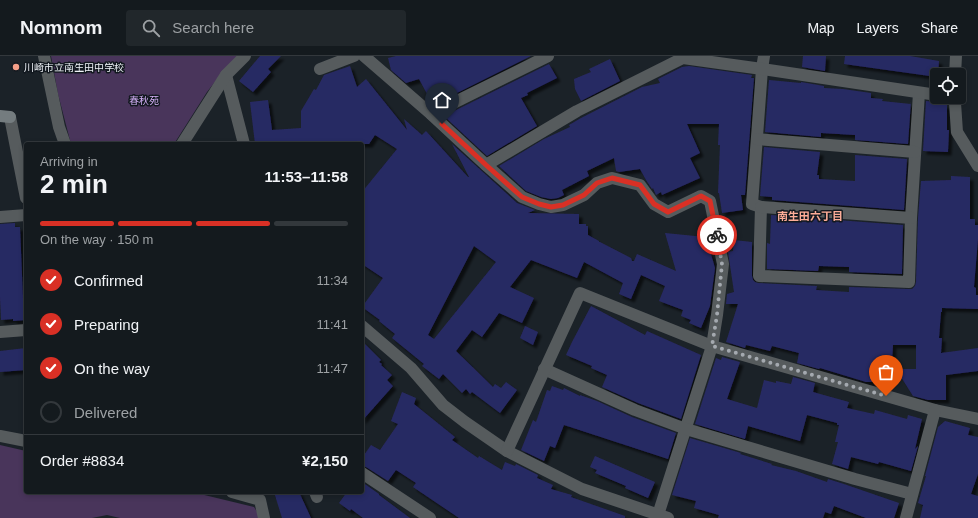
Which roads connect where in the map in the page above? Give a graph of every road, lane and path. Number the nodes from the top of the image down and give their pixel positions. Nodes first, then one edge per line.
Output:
1 (44, 56) edge
2 (245, 56) edge
3 (354, 56) edge
4 (364, 56) edge
5 (548, 56) edge
6 (764, 56) edge
7 (956, 56) edge
8 (955, 68) edge
9 (320, 69) dead end
10 (762, 69) junction
11 (226, 75) junction
12 (919, 93) junction
13 (930, 94) edge
14 (955, 104) edge
15 (431, 114) junction
16 (5, 116) edge
17 (757, 139) junction
18 (64, 142) edge
19 (183, 142) edge
20 (243, 142) edge
21 (915, 152) junction
22 (486, 165) junction
23 (978, 166) edge
24 (24, 190) edge
25 (761, 207) junction
26 (24, 215) edge
27 (0, 217) edge
28 (911, 218) junction
29 (364, 328) edge
30 (24, 330) edge
31 (0, 332) edge
32 (712, 346) junction
33 (544, 369) junction
34 (935, 410) junction
35 (978, 419) edge
36 (686, 429) junction
37 (0, 436) edge
38 (24, 441) edge
39 (507, 451) junction
40 (364, 474) edge
41 (239, 494) edge
42 (912, 494) junction
43 (661, 517) edge
44 (264, 518) edge
45 (430, 518) edge
46 (906, 518) edge

1 - 18 street
2 - 11 street
3 - 9 street
4 - 15 street
5 - 15 street
6 - 10 street
7 - 8 street
10 - 12 street
10 - 17 street
10 - 22 street
11 - 19 street
11 - 20 street
12 - 13 street
12 - 21 street
14 - 23 street
15 - 22 street
16 - 24 street
17 - 21 street
17 - 25 street
21 - 28 street
22 - 32 street
25 - 28 street
25 - 28 street
26 - 27 street
29 - 39 street
30 - 31 street
32 - 33 street
32 - 34 street
32 - 36 street
33 - 36 street
33 - 39 street
34 - 35 street
34 - 42 street
36 - 42 street
36 - 43 street
37 - 38 street
39 - 43 street
40 - 45 street
41 - 44 street
42 - 46 street

